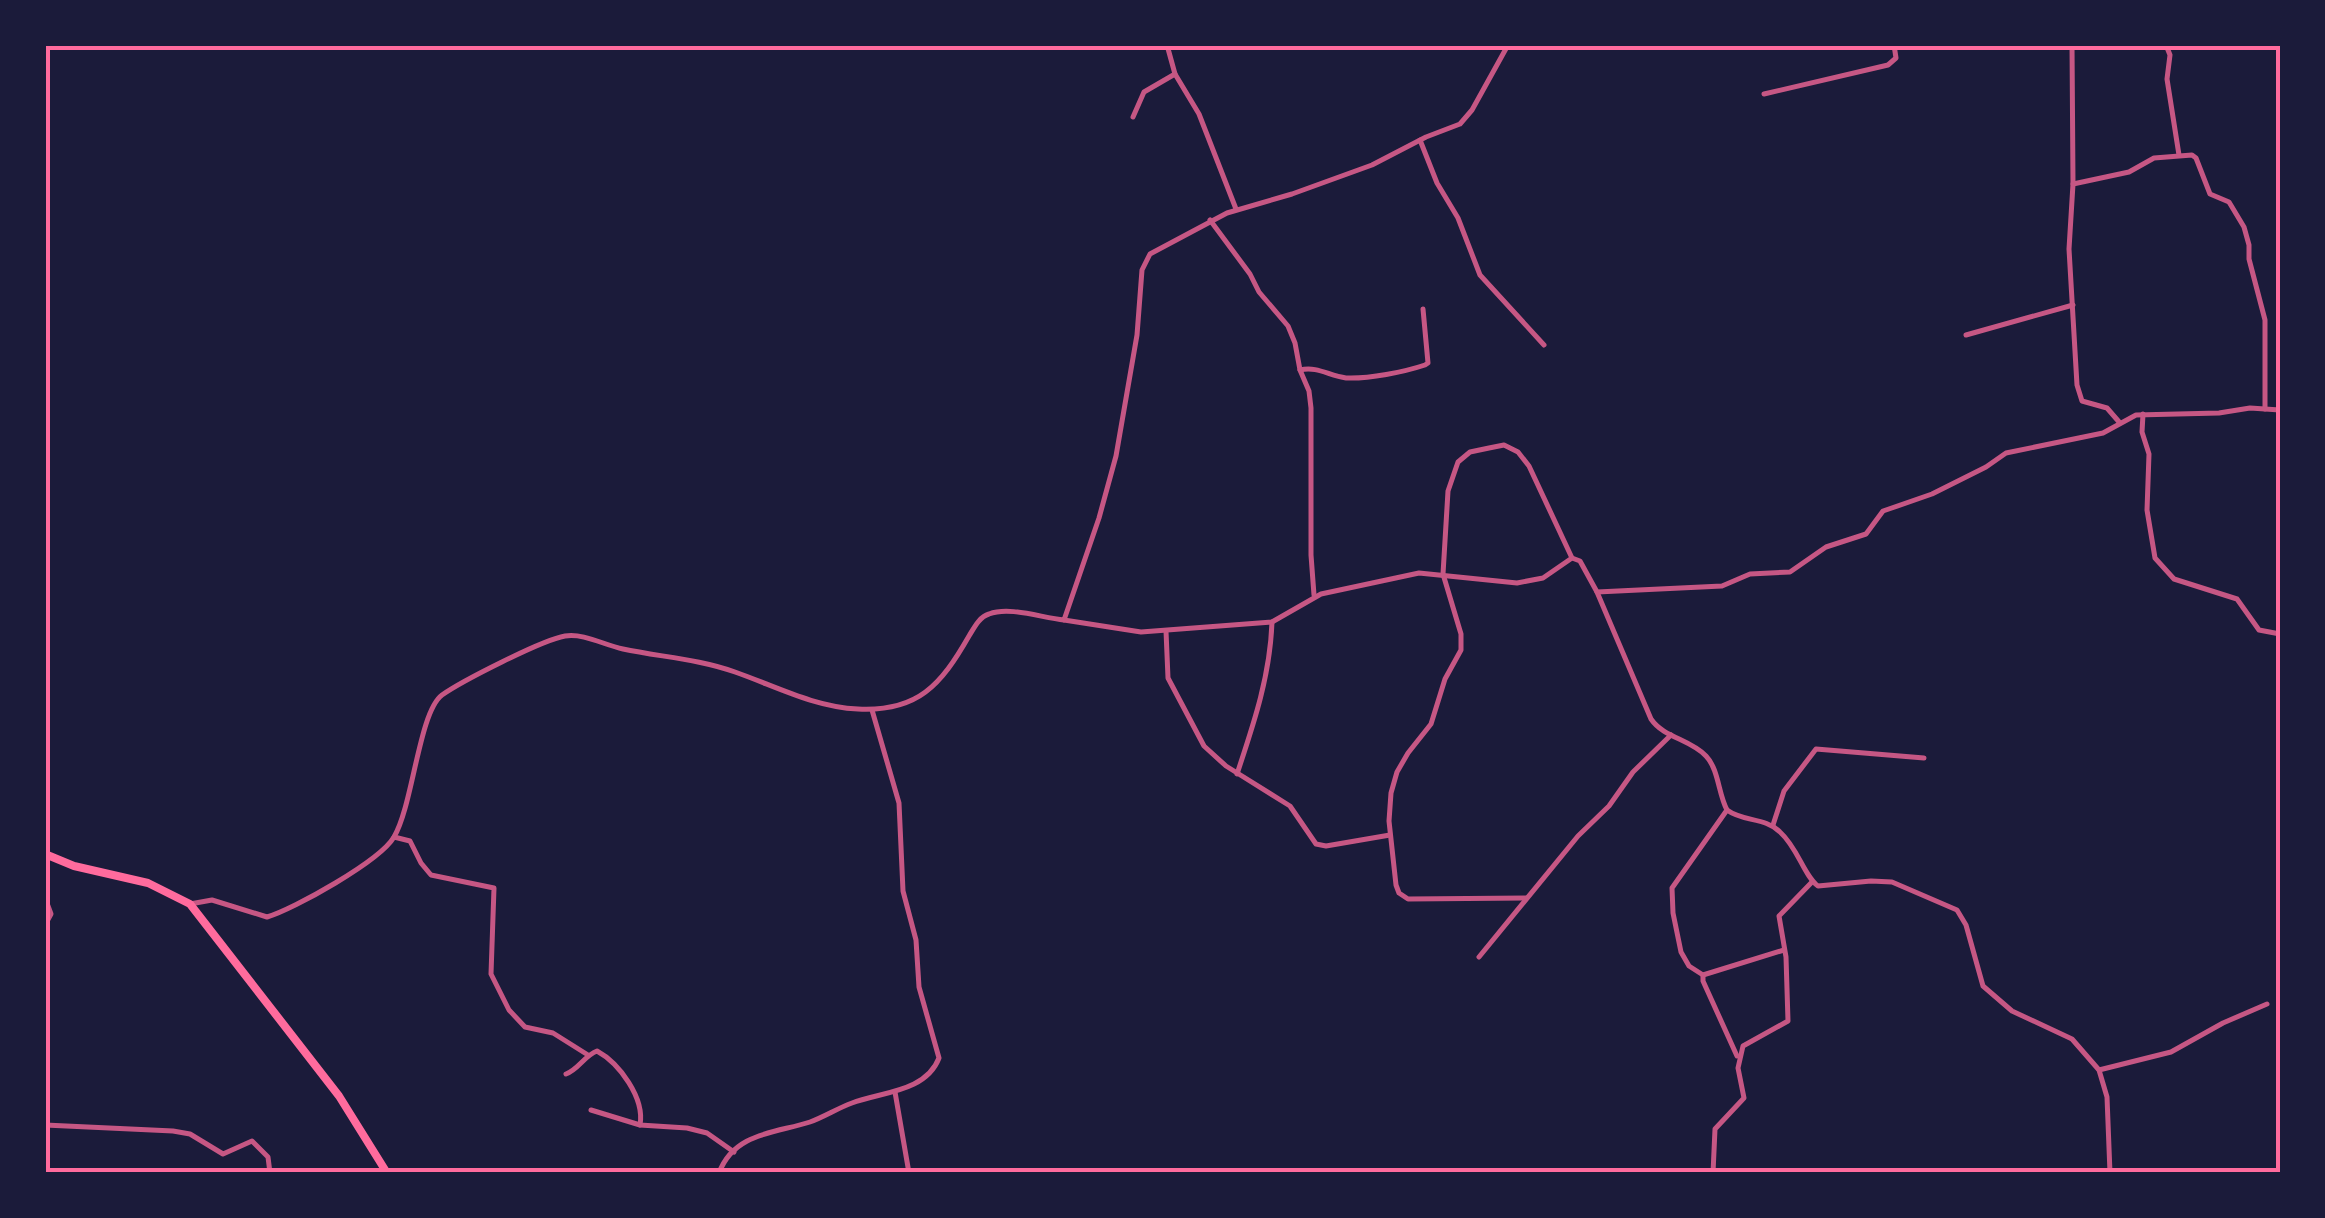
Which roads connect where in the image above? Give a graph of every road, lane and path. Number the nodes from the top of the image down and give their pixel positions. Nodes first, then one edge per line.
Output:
1 (1167, 45) edge
2 (1508, 45) edge
3 (1894, 45) edge
4 (2072, 45) edge
5 (2166, 45) edge
6 (1175, 74) junction
7 (1764, 94) dead end
8 (1132, 116) dead end
9 (1420, 140) junction
10 (2179, 156) junction
11 (2073, 184) junction
12 (1236, 208) junction
13 (1210, 220) junction
14 (2073, 305) junction
15 (1423, 309) dead end
16 (1966, 336) dead end
17 (1544, 344) dead end
18 (1300, 370) junction
19 (2265, 409) junction
20 (2280, 410) edge
21 (2143, 414) junction
22 (2120, 423) junction
23 (1572, 558) junction
24 (1443, 574) junction
25 (1597, 592) junction
26 (1314, 596) junction
27 (1064, 620) junction
28 (1272, 622) junction
29 (1166, 631) junction
30 (2280, 634) edge
31 (872, 710) junction
32 (1670, 735) junction
33 (1924, 758) dead end
34 (1237, 774) junction
35 (1727, 810) junction
36 (1772, 826) junction
37 (1390, 836) junction
38 (394, 837) junction
39 (45, 854) edge
40 (1812, 882) junction
41 (45, 898) edge
42 (1526, 898) junction
43 (190, 904) junction
44 (45, 925) edge
45 (1784, 950) junction
46 (1479, 957) dead end
47 (1703, 975) junction
48 (2267, 1004) dead end
49 (588, 1054) junction
50 (1738, 1059) junction
51 (2099, 1070) junction
52 (566, 1074) dead end
53 (894, 1092) junction
54 (591, 1110) dead end
55 (45, 1124) edge
56 (640, 1124) junction
57 (734, 1152) junction
58 (270, 1173) edge
59 (387, 1173) edge
60 (718, 1173) edge
61 (910, 1173) edge
62 (1713, 1173) edge
63 (2110, 1173) edge

1 - 6 street
2 - 9 street
3 - 7 street
4 - 11 street
5 - 10 street
6 - 8 street
6 - 12 street
9 - 12 street
9 - 17 street
10 - 11 street
10 - 19 street
11 - 14 street
12 - 13 street
13 - 18 street
13 - 27 street
14 - 16 street
14 - 22 street
15 - 18 street
18 - 26 street
19 - 20 street
19 - 21 street
21 - 22 street
21 - 30 street
22 - 25 street
23 - 24 street
23 - 24 street
23 - 25 street
24 - 26 street
24 - 37 street
25 - 32 street
26 - 28 street
27 - 29 street
27 - 31 street
28 - 29 street
28 - 34 street
29 - 34 street
31 - 38 street
31 - 53 street
32 - 35 street
32 - 42 street
33 - 36 street
34 - 37 street
35 - 36 street
35 - 47 street
36 - 40 street
37 - 42 street
38 - 43 street
38 - 49 street
39 - 43 main road
40 - 45 street
40 - 51 street
41 - 44 street
42 - 46 street
43 - 59 main road
45 - 47 street
45 - 50 street
47 - 50 street
48 - 51 street
49 - 52 street
49 - 56 street
50 - 62 street
51 - 63 street
53 - 57 street
53 - 61 street
54 - 56 street
55 - 58 street
56 - 57 street
57 - 60 street

